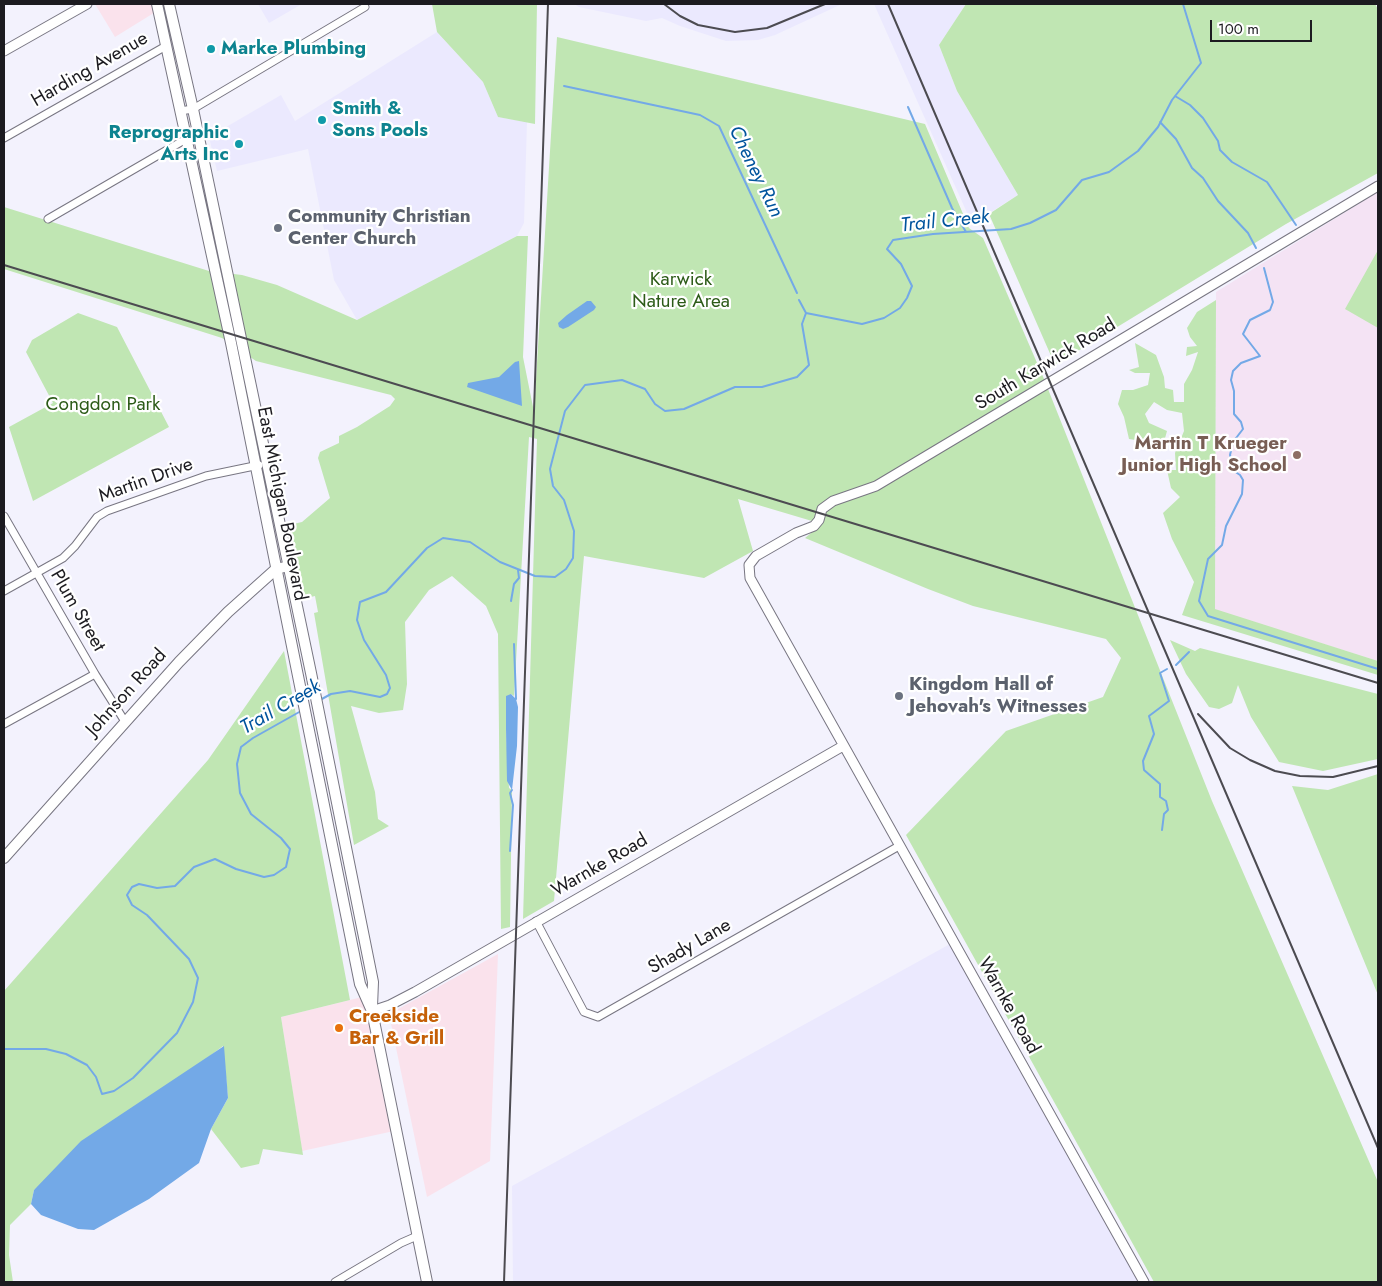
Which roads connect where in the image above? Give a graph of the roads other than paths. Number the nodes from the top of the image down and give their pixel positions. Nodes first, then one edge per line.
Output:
1 (87, 4) edge
2 (157, 4) edge
3 (169, 4) edge
4 (365, 7) dead end
5 (166, 46) junction
6 (4, 51) edge
7 (193, 109) junction
8 (180, 111) junction
9 (4, 137) edge
10 (199, 137) junction
11 (186, 139) junction
12 (1378, 186) edge
13 (48, 219) dead end
14 (267, 463) junction
15 (256, 465) junction
16 (4, 516) edge
17 (289, 566) junction
18 (276, 569) junction
19 (37, 573) junction
20 (750, 578) joint
21 (4, 591) edge
22 (95, 674) junction
23 (124, 720) junction
24 (4, 724) edge
25 (844, 746) junction
26 (899, 846) junction
27 (4, 858) edge
28 (536, 921) junction
29 (372, 1011) junction
30 (418, 1236) junction
31 (335, 1282) edge
32 (427, 1282) edge
33 (1144, 1282) edge

1 - 6 street
2 - 5 main road, East Michigan Boulevard
3 - 7 main road, East Michigan Boulevard
4 - 7 street
5 - 8 main road, East Michigan Boulevard
5 - 9 street, Harding Avenue
7 - 8 street
7 - 10 main road, East Michigan Boulevard
8 - 11 main road, East Michigan Boulevard
10 - 11 street
10 - 14 main road, East Michigan Boulevard
11 - 13 street
11 - 15 main road, East Michigan Boulevard
12 - 20 street, South Karwick Road
14 - 15 street, Martin Drive
14 - 17 main road, East Michigan Boulevard
15 - 18 main road, East Michigan Boulevard
15 - 19 street, Martin Drive
16 - 19 street, Plum Street
17 - 18 main road, Johnson Road
17 - 29 main road, East Michigan Boulevard
18 - 23 main road, Johnson Road
18 - 29 main road, East Michigan Boulevard
19 - 21 street, Martin Drive
19 - 22 street, Plum Street
20 - 25 street, Warnke Road
22 - 23 street, Plum Street
22 - 24 street
23 - 27 main road, Johnson Road
25 - 26 street, Warnke Road
25 - 28 street, Warnke Road
26 - 28 street, Shady Lane
26 - 33 street, Warnke Road
28 - 29 street, Warnke Road
29 - 30 main road, East Michigan Boulevard
30 - 31 street
30 - 32 main road, East Michigan Boulevard

